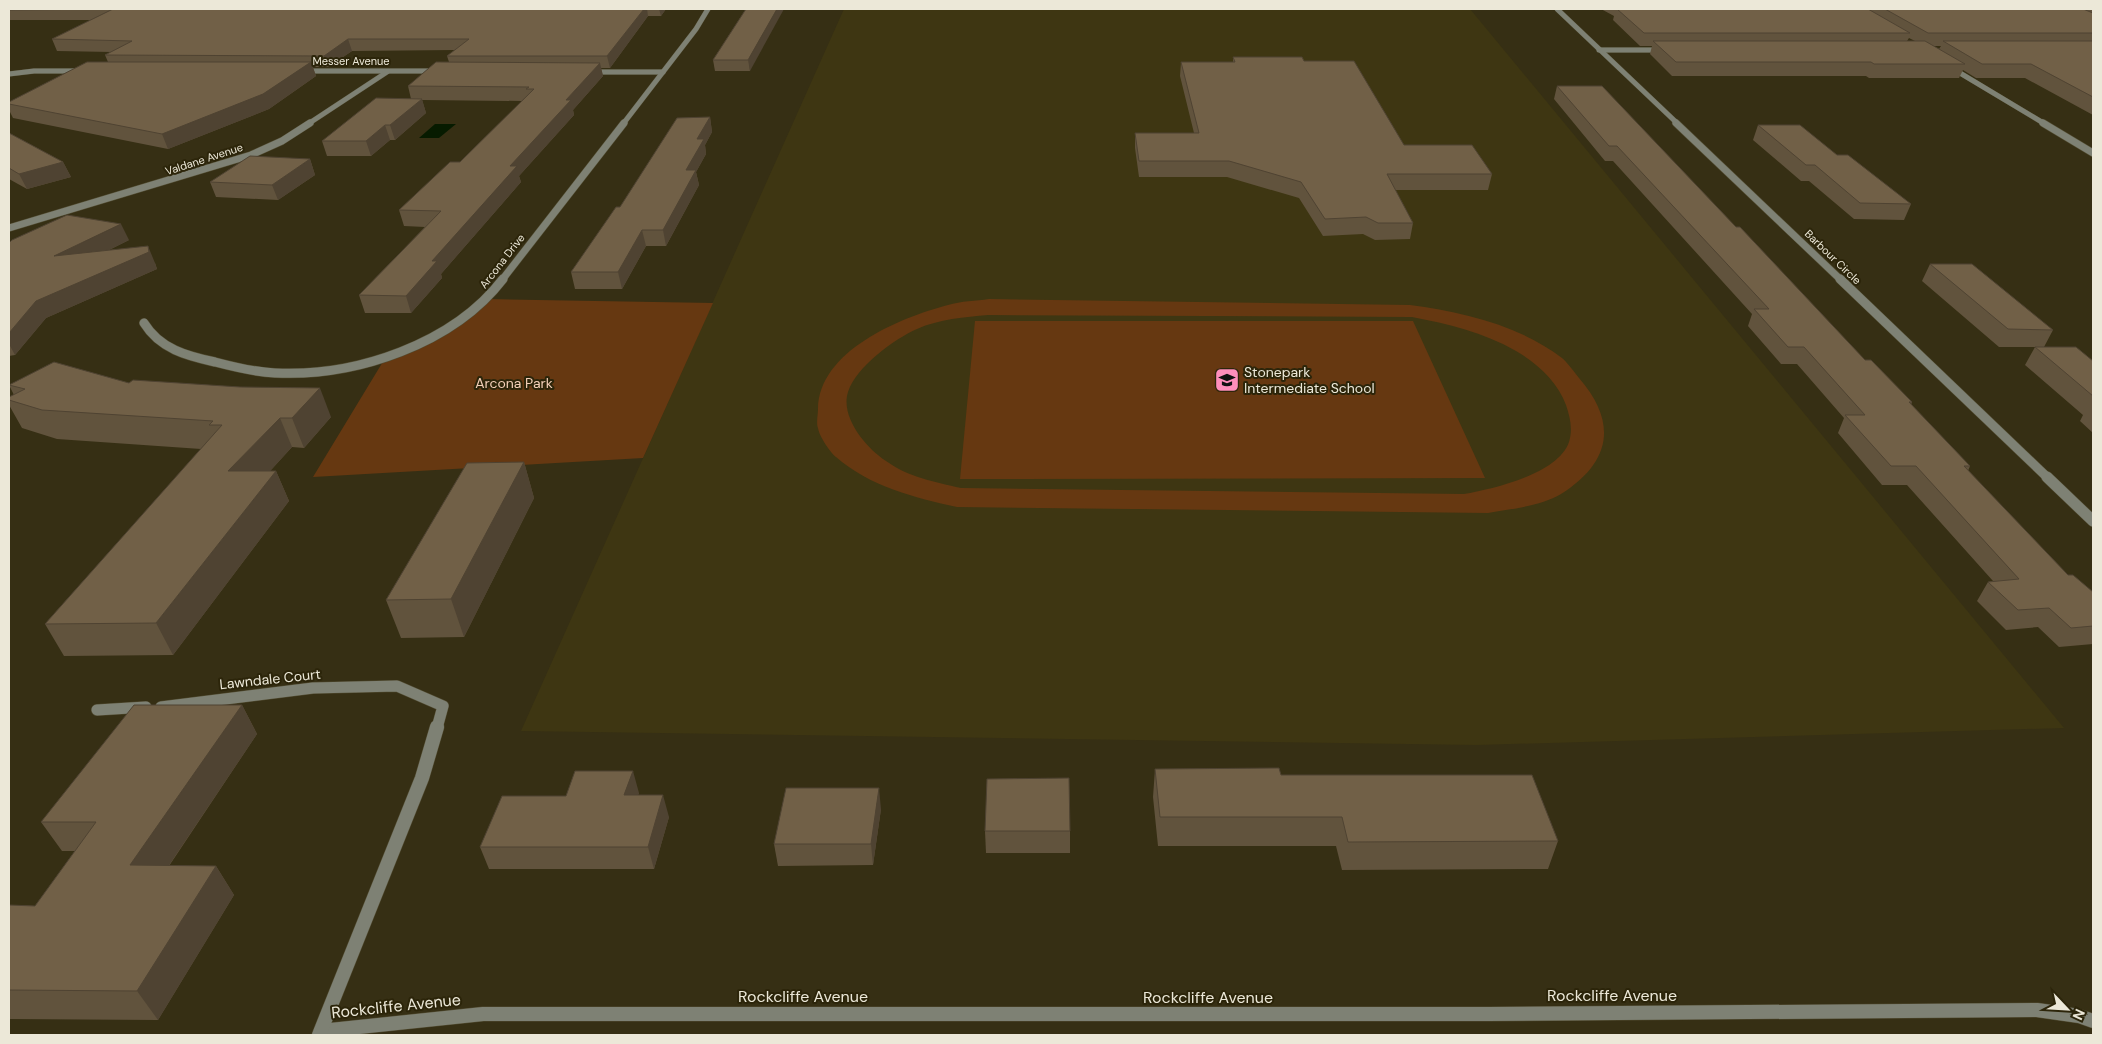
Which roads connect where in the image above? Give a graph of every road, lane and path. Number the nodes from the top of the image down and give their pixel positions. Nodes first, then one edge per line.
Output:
1 (708, 9) edge
2 (1557, 9) edge
3 (1599, 50) junction
4 (1668, 50) edge
5 (1948, 65) edge
6 (93, 71) edge
7 (289, 71) edge
8 (388, 71) junction
9 (451, 71) edge
10 (585, 72) edge
11 (663, 72) junction
12 (9, 74) edge
13 (2093, 153) edge
14 (9, 228) edge
15 (144, 323) dead end
16 (2093, 520) edge
17 (443, 706) joint
18 (97, 710) dead end
19 (2093, 1021) edge
20 (320, 1033) edge

1 - 11 street, Arcona Drive
2 - 3 street, Barbour Circle
3 - 4 street
3 - 16 street, Barbour Circle
5 - 13 street
6 - 12 street
7 - 8 street, Messer Avenue
8 - 9 street, Messer Avenue
8 - 14 street, Valdane Avenue
10 - 11 street
11 - 15 street, Arcona Drive
17 - 18 street, Lawndale Court
17 - 20 street, Rockcliffe Avenue
19 - 20 street, Rockcliffe Avenue

